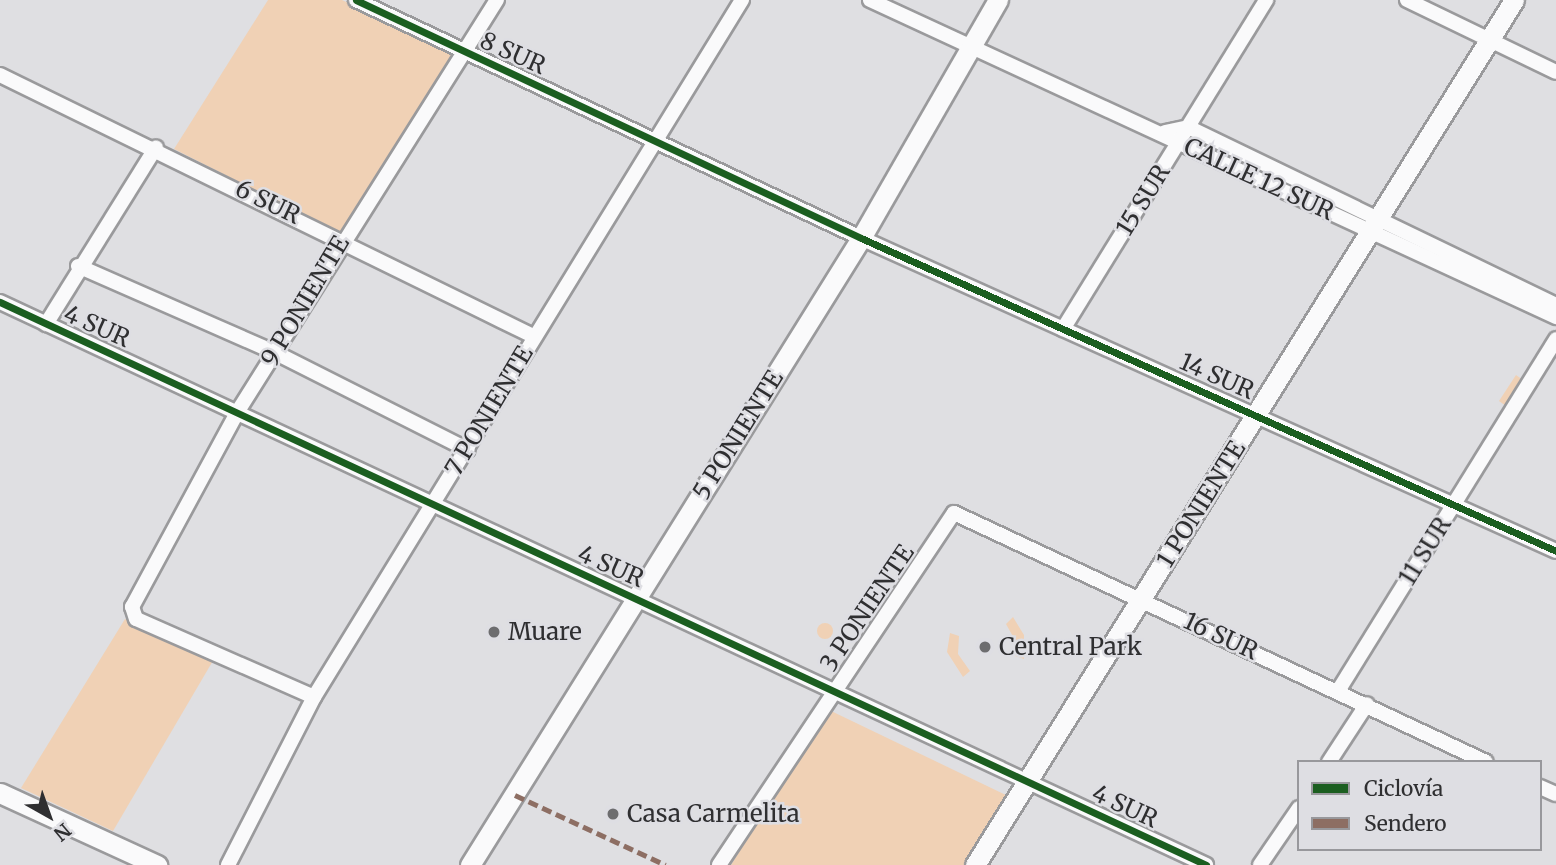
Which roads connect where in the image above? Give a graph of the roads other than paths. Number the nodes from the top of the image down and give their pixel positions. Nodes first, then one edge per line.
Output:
1 (356, 0) edge
2 (497, 0) edge
3 (742, 0) edge
4 (870, 0) edge
5 (998, 0) edge
6 (1266, 0) edge
7 (1407, 0) edge
8 (1514, 0) edge
9 (1489, 41) junction
10 (970, 46) junction
11 (466, 53) junction
12 (1556, 72) edge
13 (0, 75) edge
14 (1188, 127) junction
15 (1165, 132) junction
16 (656, 138) junction
17 (1179, 142) junction
18 (156, 147) junction
19 (1317, 190) junction
20 (1311, 204) junction
21 (1374, 225) junction
22 (862, 238) junction
23 (342, 239) junction
24 (78, 266) junction
25 (0, 302) edge
26 (1556, 305) edge
27 (1556, 317) edge
28 (46, 324) junction
29 (1063, 329) junction
30 (533, 336) junction
31 (1556, 339) edge
32 (274, 352) junction
33 (238, 411) junction
34 (1256, 415) junction
35 (468, 450) junction
36 (430, 506) junction
37 (1452, 507) junction
38 (954, 513) joint
39 (1556, 551) edge
40 (636, 598) junction
41 (1141, 599) junction
42 (1338, 691) junction
43 (833, 693) junction
44 (314, 697) junction
45 (1367, 704) junction
46 (1330, 760) edge
47 (1482, 760) edge
48 (1028, 781) junction
49 (0, 793) edge
50 (1297, 811) edge
51 (157, 865) edge
52 (228, 865) edge
53 (470, 865) edge
54 (719, 865) edge
55 (975, 865) edge
56 (1206, 865) edge
57 (1260, 865) edge

1 - 11 street, 8 SUR
2 - 11 street, 9 PONIENTE
3 - 16 street, 7 PONIENTE
4 - 10 street
5 - 10 street, 5 PONIENTE
6 - 14 street, 15 SUR
7 - 9 street
8 - 9 street, 1 PONIENTE
9 - 12 street
9 - 21 street, 1 PONIENTE
10 - 15 street
10 - 22 street, 5 PONIENTE
11 - 16 street, 8 SUR
11 - 23 street, 9 PONIENTE
13 - 18 street, 6 SUR
14 - 15 street, CALLE 12 SUR
14 - 17 street, 15 SUR
14 - 19 street, CALLE 12 SUR
15 - 17 street, CALLE 12 SUR
16 - 22 street, 8 SUR
16 - 30 street, 7 PONIENTE
17 - 20 street, CALLE 12 SUR
17 - 29 street, 15 SUR
18 - 23 street, 6 SUR
18 - 24 street
19 - 20 street
19 - 21 street, CALLE 12 SUR
20 - 21 street, CALLE 12 SUR
21 - 26 street, CALLE 12 SUR
21 - 27 street, CALLE 12 SUR
21 - 34 street, 1 PONIENTE
22 - 29 street, 14 SUR
22 - 40 street, 5 PONIENTE
23 - 30 street, 6 SUR
23 - 32 street, 9 PONIENTE
24 - 28 street
24 - 32 street
25 - 28 street, 4 SUR
28 - 33 street, 4 SUR
29 - 34 street, 14 SUR
30 - 35 street, 7 PONIENTE
31 - 37 street, 11 SUR
32 - 33 street, 9 PONIENTE
32 - 35 street
33 - 36 street, 4 SUR
33 - 44 street, 9 PONIENTE
34 - 37 street, 14 SUR
34 - 41 street, 1 PONIENTE
35 - 36 street, 7 PONIENTE
36 - 40 street, 4 SUR
36 - 44 street, 7 PONIENTE
37 - 39 street, 14 SUR
37 - 42 street, 11 SUR
38 - 41 street, 16 SUR
38 - 43 street, 3 PONIENTE
40 - 43 street, 4 SUR
40 - 53 street, 5 PONIENTE
41 - 42 street, 16 SUR
41 - 48 street, 1 PONIENTE
42 - 45 street, 16 SUR
43 - 48 street, 4 SUR
43 - 54 street, 3 PONIENTE
44 - 52 street, 7 PONIENTE
45 - 46 street
45 - 47 street, 16 SUR
48 - 55 street, 1 PONIENTE
48 - 56 street, 4 SUR
49 - 51 street
50 - 57 street

